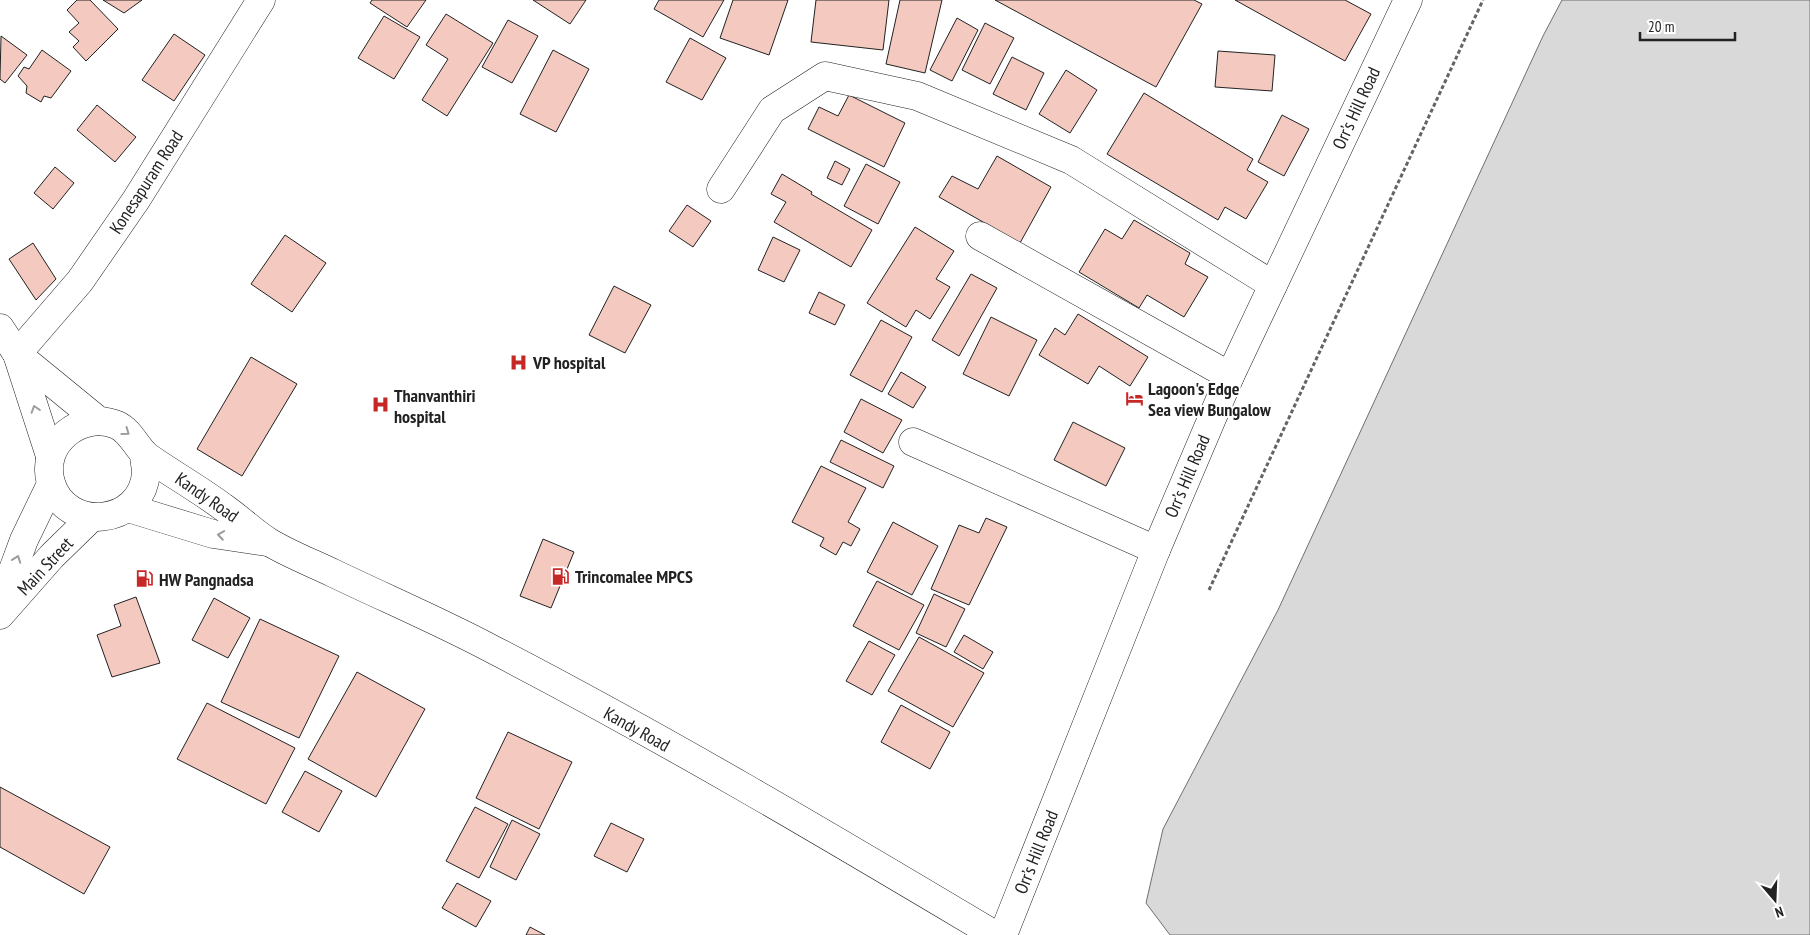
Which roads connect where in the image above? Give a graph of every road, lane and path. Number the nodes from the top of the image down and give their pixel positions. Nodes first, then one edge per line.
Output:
1 (261, 0) edge
2 (1483, 0) edge
3 (1400, 3) edge
4 (721, 190) dead end
5 (980, 236) dead end
6 (1273, 284) junction
7 (0, 328) edge
8 (17, 354) junction
9 (1230, 376) junction
10 (99, 421) junction
11 (913, 442) dead end
12 (144, 454) junction
13 (50, 456) junction
14 (51, 484) junction
15 (128, 508) junction
16 (91, 518) junction
17 (269, 542) junction
18 (1156, 550) junction
19 (1209, 590) dead end
20 (0, 605) edge
21 (0, 615) edge
22 (995, 935) edge
23 (1002, 935) edge

1 - 8 main road, Konesapuram Road
2 - 19 path
3 - 6 main road, Orr’s Hill Road
4 - 6 main road
5 - 9 main road
6 - 9 main road, Orr’s Hill Road
7 - 8 main road
8 - 10 main road
13 -> 8 main road
9 - 18 main road, Orr’s Hill Road
10 -> 12 main road
10 - 13 main road
11 - 18 main road
12 - 15 main road
12 - 17 main road, Kandy Road
13 - 14 main road
14 - 16 main road
20 -> 14 main road, Main Street
15 - 16 main road
17 -> 15 main road, Kandy Road
16 - 21 main road, Main Street
17 - 22 main road, Kandy Road
18 - 23 main road, Orr’s Hill Road

